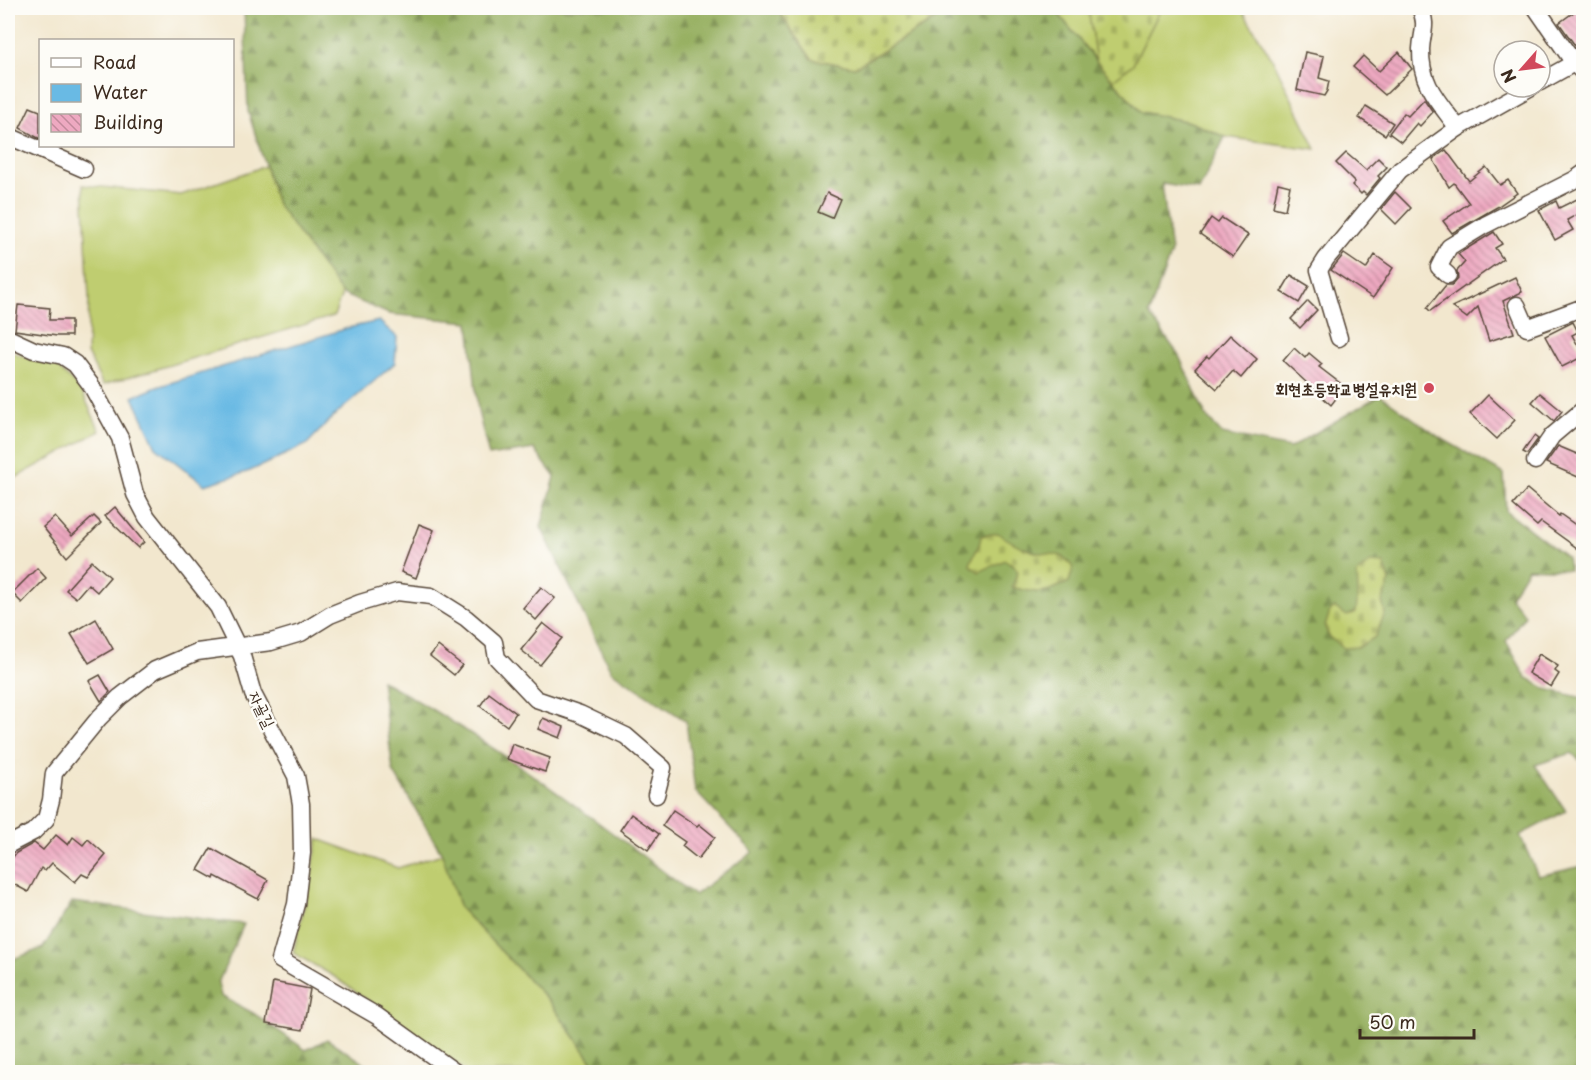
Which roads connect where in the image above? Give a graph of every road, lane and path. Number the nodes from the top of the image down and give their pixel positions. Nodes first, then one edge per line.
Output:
1 (1420, 8) edge
2 (1536, 8) edge
3 (1579, 68) edge
4 (1552, 78) edge
5 (1510, 99) edge
6 (1458, 128) junction
7 (8, 132) edge
8 (84, 169) dead end
9 (1584, 173) edge
10 (1448, 275) dead end
11 (1517, 305) dead end
12 (1584, 307) edge
13 (8, 338) edge
14 (1339, 338) dead end
15 (1584, 409) edge
16 (1535, 461) dead end
17 (237, 647) junction
18 (656, 795) dead end
19 (8, 845) edge
20 (455, 1072) edge

1 - 6 street
2 - 3 street
3 - 4 street
5 - 6 street
6 - 14 street
7 - 8 street
9 - 10 street
11 - 12 street
13 - 17 street, 자골길
15 - 16 street
17 - 18 street
17 - 19 street
17 - 20 street, 자골길

